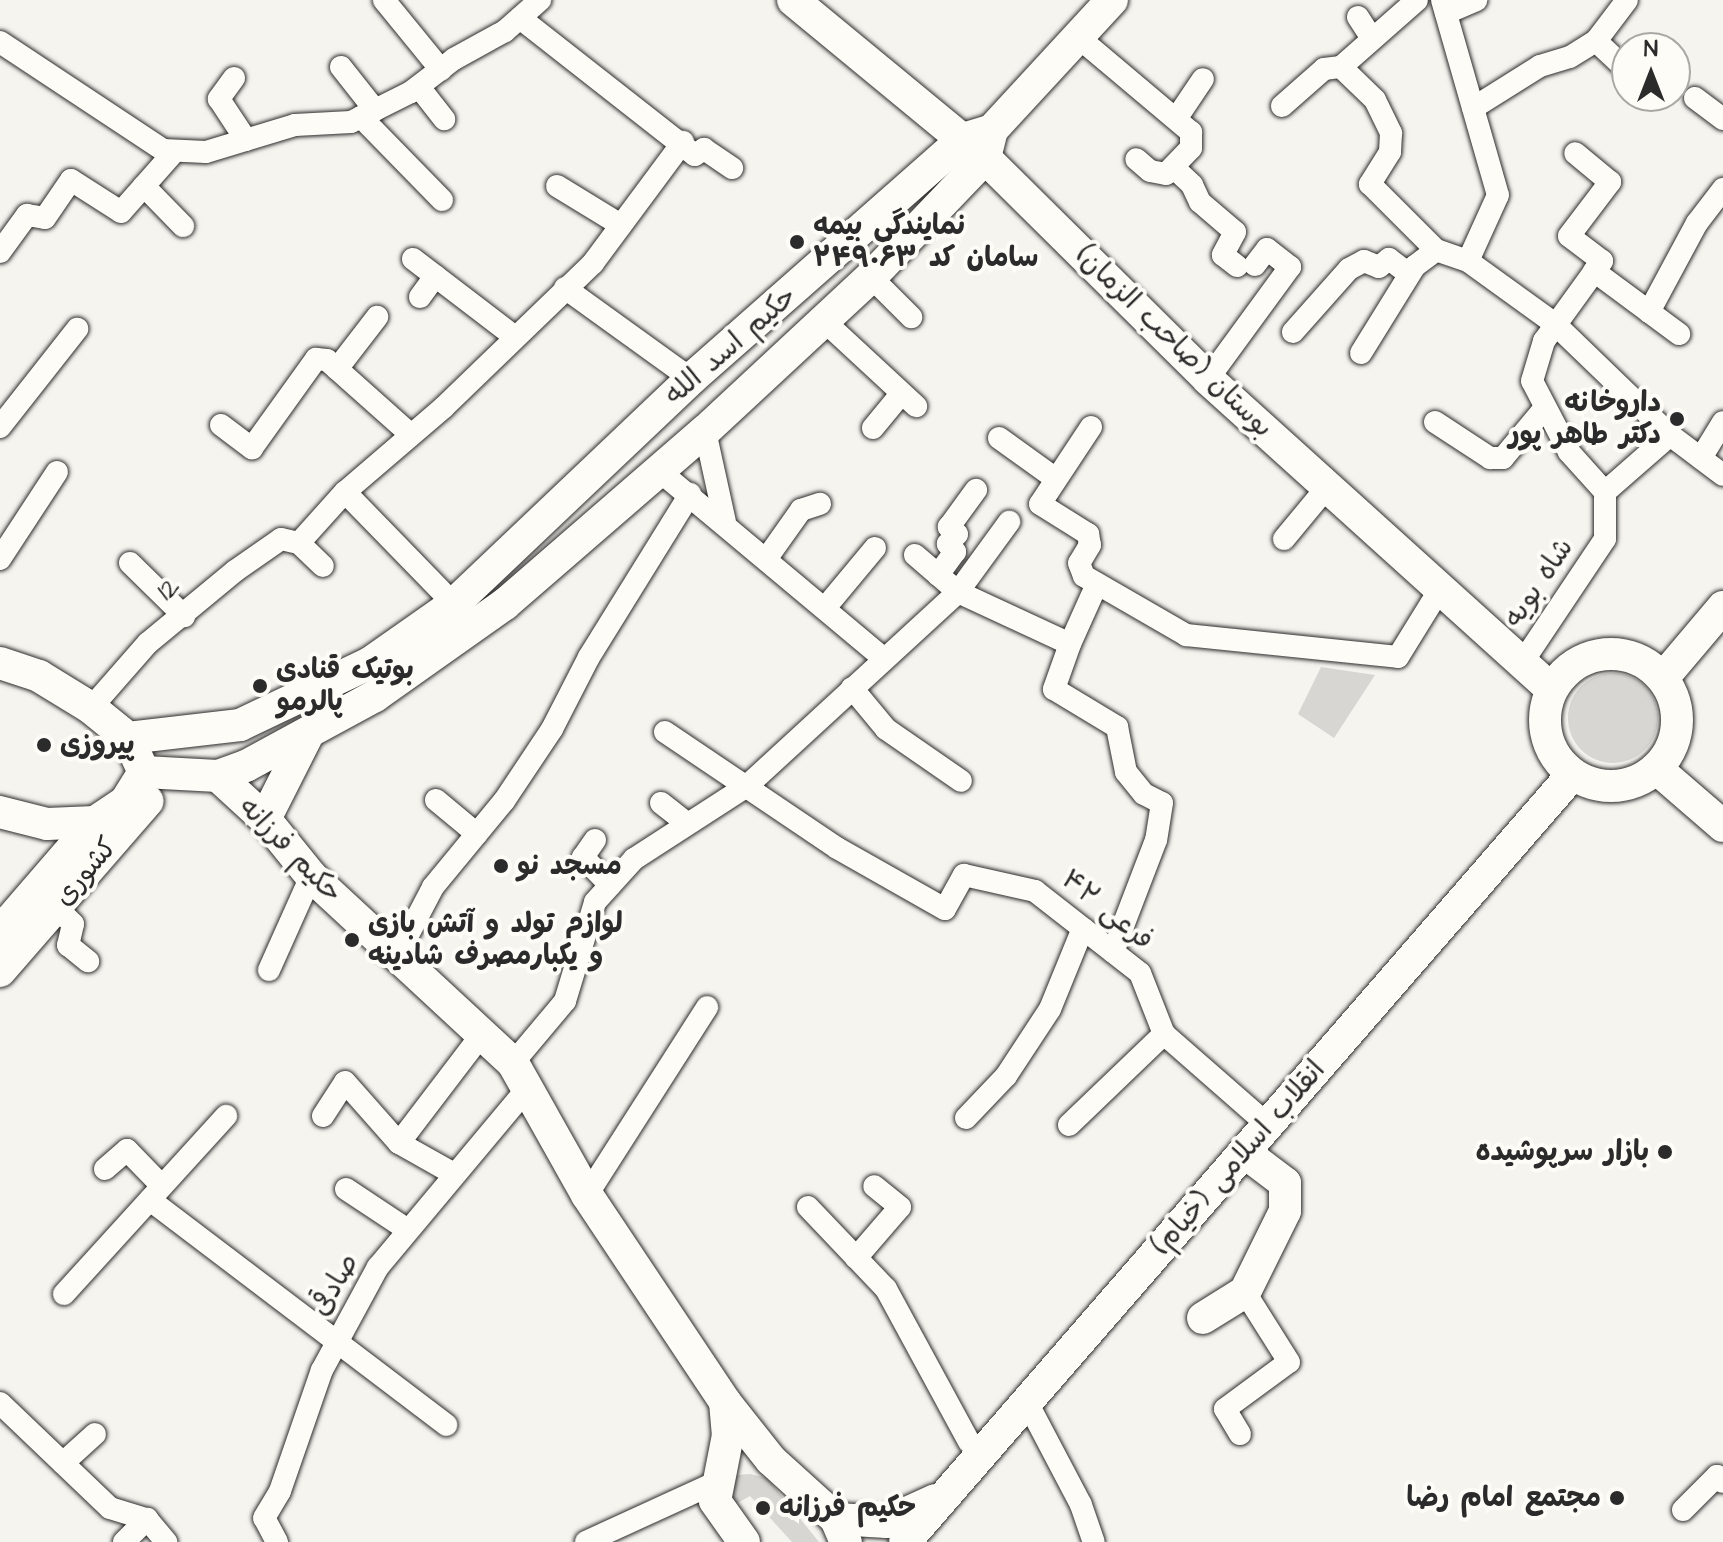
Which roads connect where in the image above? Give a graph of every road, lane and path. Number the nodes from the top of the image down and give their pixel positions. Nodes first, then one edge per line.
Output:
1 (384, 0) edge
2 (793, 0) edge
3 (1417, 0) edge
4 (1476, 0) edge
5 (1627, 0) edge
6 (538, 1) edge
7 (1107, 1) edge
8 (1444, 7) edge
9 (1358, 17) dead end
10 (520, 18) junction
11 (1078, 37) junction
12 (1371, 37) junction
13 (1596, 41) junction
14 (0, 42) edge
15 (1611, 55) edge
16 (341, 67) dead end
17 (1341, 67) junction
18 (441, 70) junction
19 (234, 78) dead end
20 (1203, 79) dead end
21 (419, 87) junction
22 (1695, 98) dead end
23 (1282, 106) dead end
24 (1473, 108) junction
25 (368, 114) junction
26 (444, 119) dead end
27 (1176, 119) junction
28 (1723, 119) edge
29 (246, 140) junction
30 (683, 142) junction
31 (980, 142) junction
32 (175, 151) junction
33 (1575, 153) dead end
34 (1136, 159) dead end
35 (1173, 167) junction
36 (732, 168) dead end
37 (144, 186) junction
38 (557, 186) dead end
39 (1723, 189) edge
40 (442, 200) dead end
41 (621, 225) junction
42 (183, 226) dead end
43 (860, 234) junction
44 (1436, 250) junction
45 (0, 252) edge
46 (413, 259) dead end
47 (1468, 261) junction
48 (878, 268) junction
49 (1594, 271) junction
50 (1409, 274) junction
51 (435, 276) junction
52 (565, 288) junction
53 (420, 297) dead end
54 (1649, 312) junction
55 (377, 317) dead end
56 (911, 317) dead end
57 (823, 320) junction
58 (1555, 324) junction
59 (77, 329) dead end
60 (1293, 332) dead end
61 (1679, 334) dead end
62 (515, 337) junction
63 (1361, 353) dead end
64 (337, 369) junction
65 (691, 379) junction
66 (1208, 379) junction
67 (1544, 409) junction
68 (1435, 422) dead end
69 (1723, 422) edge
70 (221, 425) dead end
71 (0, 427) edge
72 (1091, 427) dead end
73 (873, 428) dead end
74 (705, 431) junction
75 (410, 434) junction
76 (1670, 435) junction
77 (999, 438) dead end
78 (1701, 458) junction
79 (657, 469) junction
80 (57, 472) dead end
81 (1723, 475) edge
82 (1056, 479) junction
83 (1327, 487) junction
84 (976, 490) dead end
85 (345, 492) junction
86 (1605, 492) junction
87 (690, 494) junction
88 (820, 504) dead end
89 (725, 522) junction
90 (1009, 522) dead end
91 (1284, 539) dead end
92 (299, 543) junction
93 (875, 548) dead end
94 (915, 555) dead end
95 (767, 558) junction
96 (0, 559) edge
97 (130, 563) dead end
98 (323, 566) dead end
99 (938, 575) junction
100 (1097, 584) junction
101 (1440, 589) junction
102 (958, 592) junction
103 (454, 604) junction
104 (1723, 607) edge
105 (825, 608) junction
106 (184, 616) junction
107 (1070, 644) junction
108 (884, 659) junction
109 (0, 663) edge
110 (1522, 663) junction
111 (1663, 678) junction
112 (852, 688) junction
113 (1551, 689) junction
114 (91, 708) junction
115 (309, 732) junction
116 (665, 732) dead end
117 (128, 738) junction
118 (1657, 769) junction
119 (158, 773) junction
120 (1572, 775) junction
121 (218, 776) junction
122 (961, 781) dead end
123 (747, 786) junction
124 (436, 800) dead end
125 (661, 803) dead end
126 (0, 812) edge
127 (265, 819) junction
128 (95, 822) junction
129 (687, 823) junction
130 (1723, 826) edge
131 (477, 834) junction
132 (595, 840) dead end
133 (311, 876) junction
134 (610, 885) junction
135 (56, 907) junction
136 (1083, 928) junction
137 (0, 932) edge
138 (1113, 952) junction
139 (397, 956) junction
140 (88, 961) dead end
141 (269, 970) dead end
142 (0, 971) edge
143 (707, 1007) dead end
144 (482, 1034) junction
145 (1164, 1034) junction
146 (520, 1076) junction
147 (226, 1116) dead end
148 (323, 1116) dead end
149 (966, 1118) dead end
150 (1069, 1125) dead end
151 (1268, 1125) junction
152 (399, 1143) junction
153 (1244, 1152) junction
154 (105, 1169) dead end
155 (454, 1174) junction
156 (874, 1186) dead end
157 (346, 1189) dead end
158 (156, 1193) junction
159 (587, 1195) junction
160 (808, 1207) dead end
161 (408, 1230) junction
162 (856, 1258) junction
163 (1245, 1292) junction
164 (64, 1294) dead end
165 (1203, 1318) dead end
166 (337, 1342) junction
167 (725, 1402) junction
168 (1027, 1402) junction
169 (0, 1403) edge
170 (446, 1425) dead end
171 (95, 1434) dead end
172 (1240, 1434) dead end
173 (969, 1442) dead end
174 (771, 1460) junction
175 (63, 1463) junction
176 (1723, 1482) edge
177 (715, 1483) junction
178 (945, 1496) junction
179 (1683, 1510) dead end
180 (147, 1519) junction
181 (841, 1531) edge
182 (124, 1542) edge
183 (166, 1542) edge
184 (277, 1542) edge
185 (586, 1542) edge
186 (744, 1542) edge
187 (905, 1542) edge
188 (1094, 1542) edge

1 - 18 street
2 - 31 main road, بوستان (صاحب الزمان)
3 - 12 street
4 - 8 street
5 - 13 street
6 - 10 street
7 - 11 main road
8 - 24 street
9 - 12 street
10 - 18 street
10 - 30 street
11 - 27 street
11 - 31 main road
12 - 17 street
13 - 15 street
13 - 24 street
14 - 32 street
16 - 25 street
17 - 23 street
17 - 44 street
18 - 21 street
19 - 29 street
20 - 27 street
21 - 25 street
21 - 26 street
22 - 28 street
24 - 47 street
25 - 29 street
25 - 40 street
27 - 35 street
29 - 32 street
30 - 36 street
30 - 41 street
31 - 43 main road, حکیم اسد الله
31 - 48 main road, حکیم اسد الله
31 - 66 main road, بوستان (صاحب الزمان)
32 - 37 street
33 - 49 street
34 - 35 street
35 - 66 street
37 - 42 street
37 - 45 street
38 - 41 street
39 - 54 street
41 - 52 street
43 - 48 main road
43 - 65 main road, حکیم اسد الله
44 - 47 street
44 - 50 street
46 - 51 street
47 - 58 street
48 - 56 street
48 - 57 main road, حکیم اسد الله
49 - 54 street
49 - 58 street
50 - 60 street
50 - 63 street
51 - 53 street
51 - 62 street
52 - 62 street
52 - 65 street
54 - 61 street
55 - 64 street
57 - 73 street
57 - 74 main road, حکیم اسد الله
58 - 67 street
58 - 76 street
59 - 71 street
62 - 75 street
64 - 70 street
64 - 75 street
65 - 103 main road, حکیم اسد الله
66 - 83 main road, بوستان (صاحب الزمان)
67 - 68 street
67 - 86 street
69 - 78 street
72 - 82 street
74 - 79 main road, حکیم اسد الله
74 - 89 street
75 - 85 street
76 - 78 street
76 - 86 street
77 - 82 street
78 - 81 street
79 - 87 street
79 - 115 main road, حکیم اسد الله
80 - 96 street
82 - 100 street
83 - 91 street
83 - 101 main road, بوستان (صاحب الزمان)
84 - 99 street
85 - 92 street
85 - 103 street
86 - 110 street, شاه بویه
87 - 89 street
87 - 131 street
88 - 95 street
89 - 95 street
90 - 102 street, صادقی
92 - 98 street
92 - 106 street, 12
93 - 105 street
94 - 99 street
95 - 105 street
97 - 106 street
99 - 102 street
100 - 101 street
100 - 107 street
101 - 110 main road, بوستان (صاحب الزمان)
102 - 107 street
102 - 108 street, صادقی
103 - 117 main road, حکیم اسد الله
104 - 111 main road
105 - 108 street
106 - 114 street, 12
107 - 138 street
108 - 112 street, صادقی
109 - 114 main road
110 - 113 main road, بوستان (صاحب الزمان)
111 - 113 main road
111 - 118 main road
112 - 122 street
112 - 123 street, صادقی
113 - 120 main road
114 - 117 main road
115 - 121 main road, حکیم اسد الله
115 - 127 main road
116 - 123 street
117 - 119 main road
118 - 120 main road
118 - 130 main road
119 - 121 main road
119 - 128 main road, کشوری
119 - 135 main road, کشوری
120 - 151 main road, انقلاب اسلامی (خیام)
121 - 127 main road, حکیم فرزانه
123 - 129 street, صادقی
123 - 136 street, فرعی ۴۲
124 - 131 street
125 - 129 street
126 - 128 main road
127 - 133 main road, حکیم فرزانه
128 - 137 main road, کشوری
129 - 134 street, صادقی
131 - 139 street
132 - 134 street
133 - 139 main road, حکیم فرزانه
133 - 141 street
134 - 146 street, صادقی
135 - 140 street
135 - 142 main road, کشوری
136 - 138 street, فرعی ۴۲
136 - 149 street
138 - 145 street, فرعی ۴۲
139 - 144 main road, حکیم فرزانه
143 - 159 street
144 - 146 main road, حکیم فرزانه
144 - 152 street
145 - 150 street
145 - 151 street, فرعی ۴۲
146 - 155 street, صادقی
146 - 159 main road, حکیم فرزانه
147 - 158 street
148 - 152 street
151 - 153 main road, انقلاب اسلامی (خیام)
152 - 155 street
153 - 163 main road
153 - 168 main road, انقلاب اسلامی (خیام)
154 - 158 street
155 - 161 street, صادقی
156 - 162 street
157 - 161 street
158 - 164 street
158 - 166 street
159 - 167 main road, حکیم فرزانه
160 - 162 street
161 - 166 street, صادقی
162 - 173 street
163 - 165 main road
163 - 172 street
166 - 170 street
166 - 184 street, صادقی
167 - 174 main road, حکیم فرزانه
167 - 177 main road
168 - 178 main road, انقلاب اسلامی (خیام)
168 - 188 street
169 - 175 street
171 - 175 street
174 - 177 main road
174 - 181 main road, حکیم فرزانه
175 - 180 street
176 - 179 street
177 - 185 street
177 - 186 main road
178 - 181 main road
178 - 187 main road, انقلاب اسلامی (خیام)
180 - 182 street
180 - 183 street

